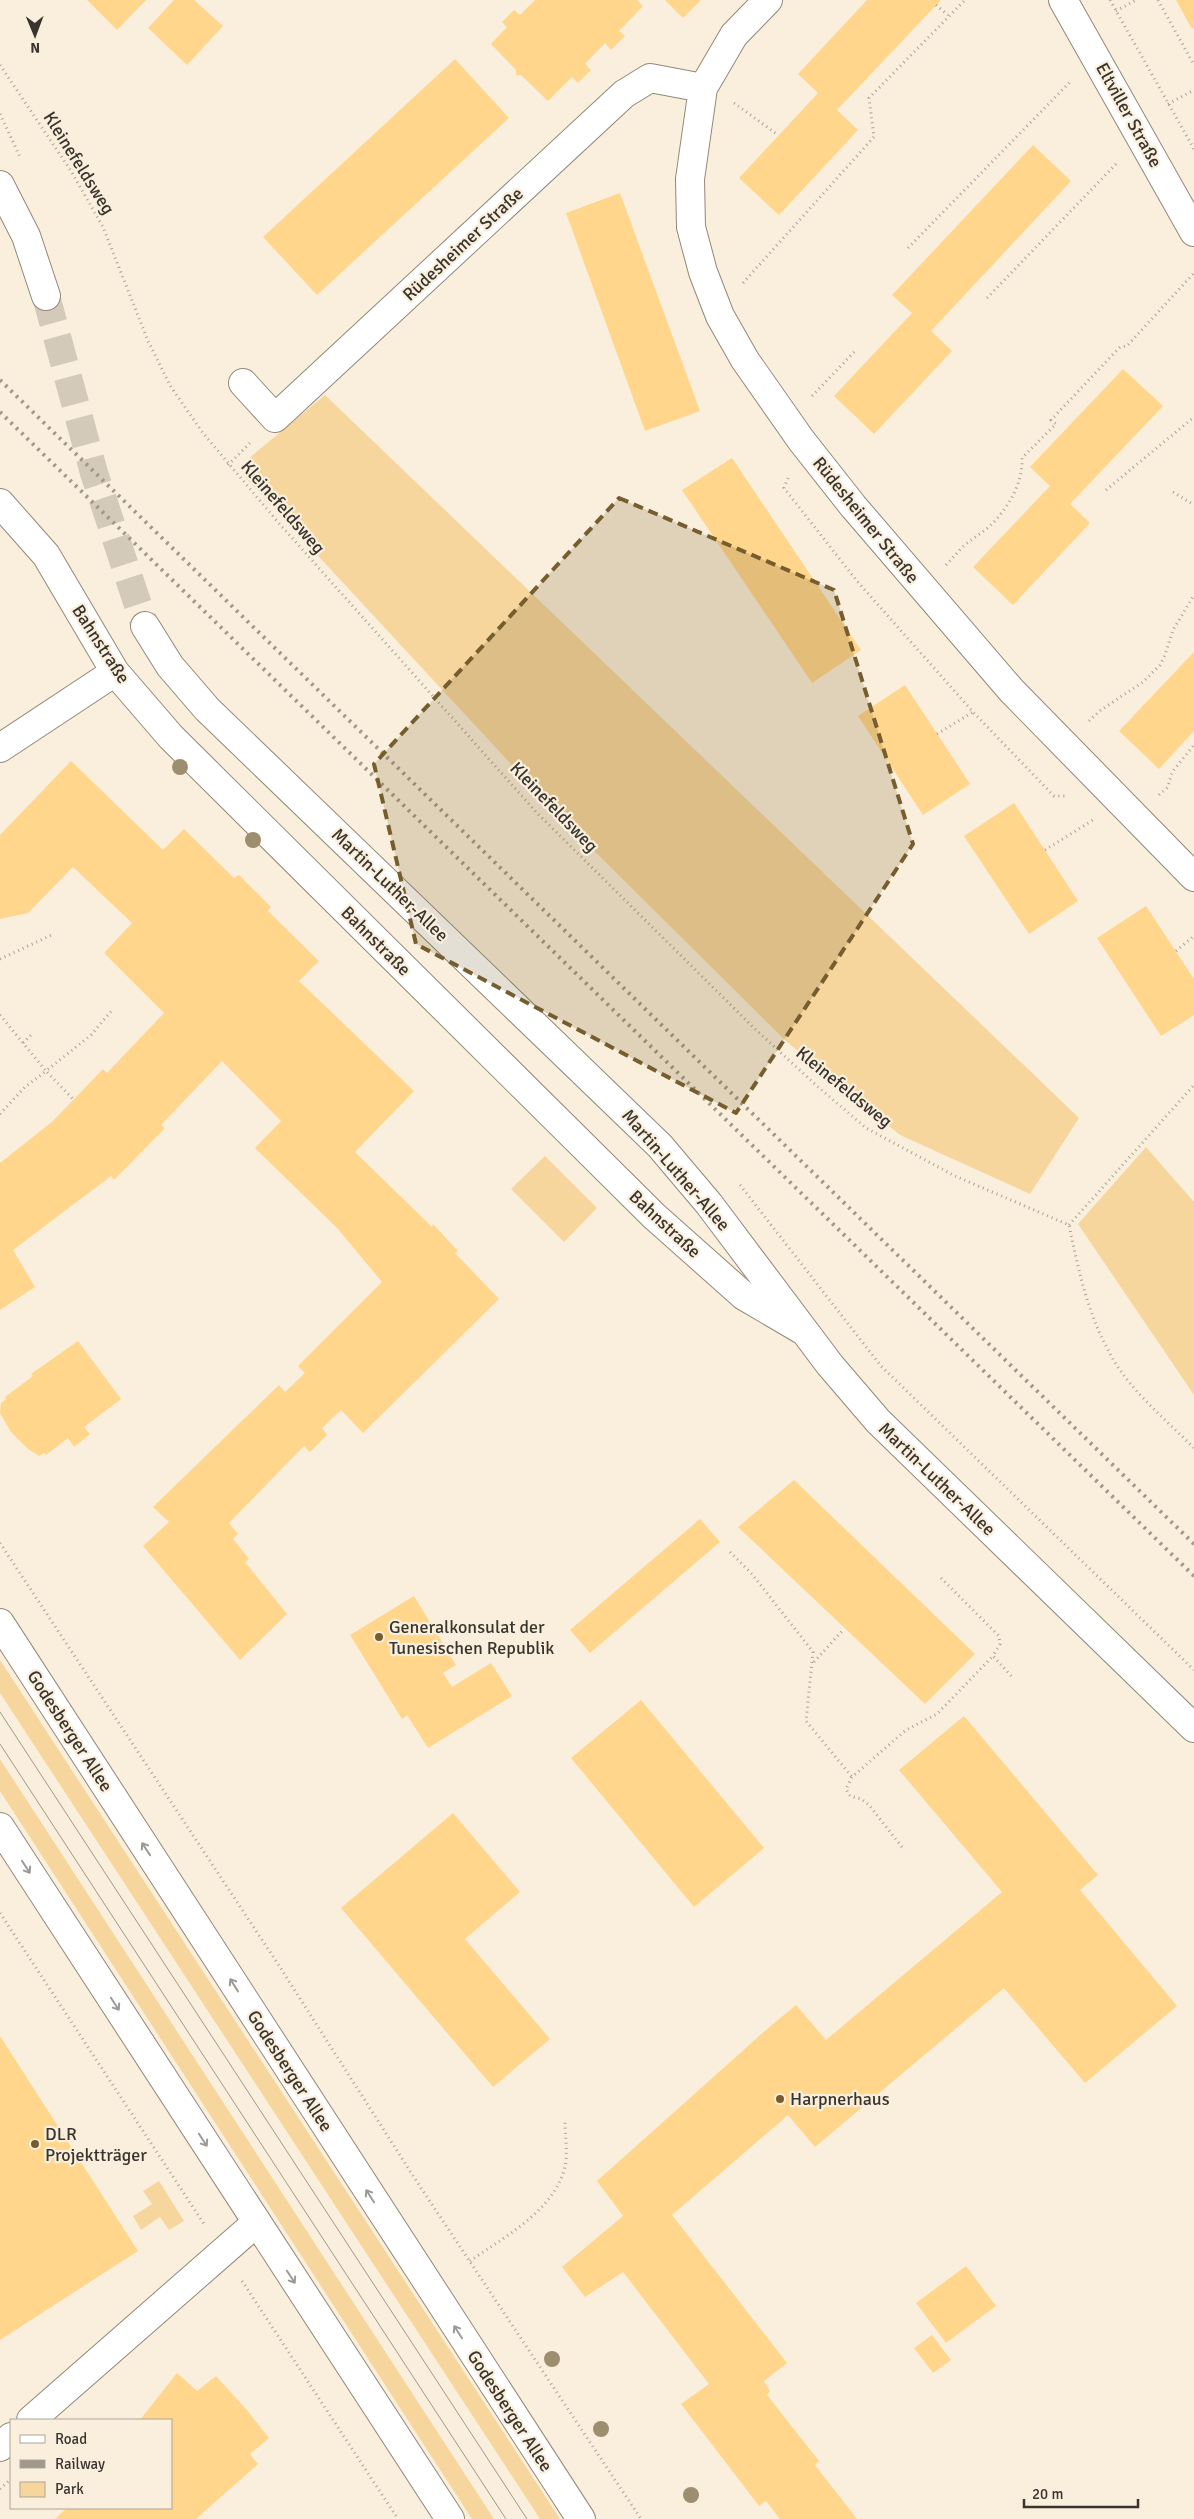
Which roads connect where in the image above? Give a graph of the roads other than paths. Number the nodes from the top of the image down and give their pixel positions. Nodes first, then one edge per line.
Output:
1 (768, 0) edge
2 (1062, 0) edge
3 (704, 85) junction
4 (0, 184) edge
5 (1194, 232) edge
6 (46, 296) tunnel mouth
7 (243, 383) dead end
8 (0, 504) edge
9 (145, 626) tunnel mouth
10 (115, 672) junction
11 (0, 748) edge
12 (1194, 877) edge
13 (802, 1330) junction
14 (0, 1623) edge
15 (1194, 1728) edge
16 (0, 1826) edge
17 (256, 2223) junction
18 (31, 2419) edge
19 (10, 2438) edge
20 (0, 2447) edge
21 (450, 2519) edge
22 (581, 2519) edge

1 - 3 main road, Rüdesheimer Straße
2 - 5 main road, Eltviller Straße
3 - 7 main road, Rüdesheimer Straße
3 - 12 main road, Rüdesheimer Straße
4 - 6 main road
8 - 10 main road, Bahnstraße
9 - 13 main road, Martin-Luther-Allee
10 - 11 main road
10 - 13 main road, Bahnstraße
13 - 15 main road, Martin-Luther-Allee
22 -> 14 main road, Godesberger Allee
16 -> 17 main road
17 - 18 main road
17 -> 21 main road
19 - 20 main road

